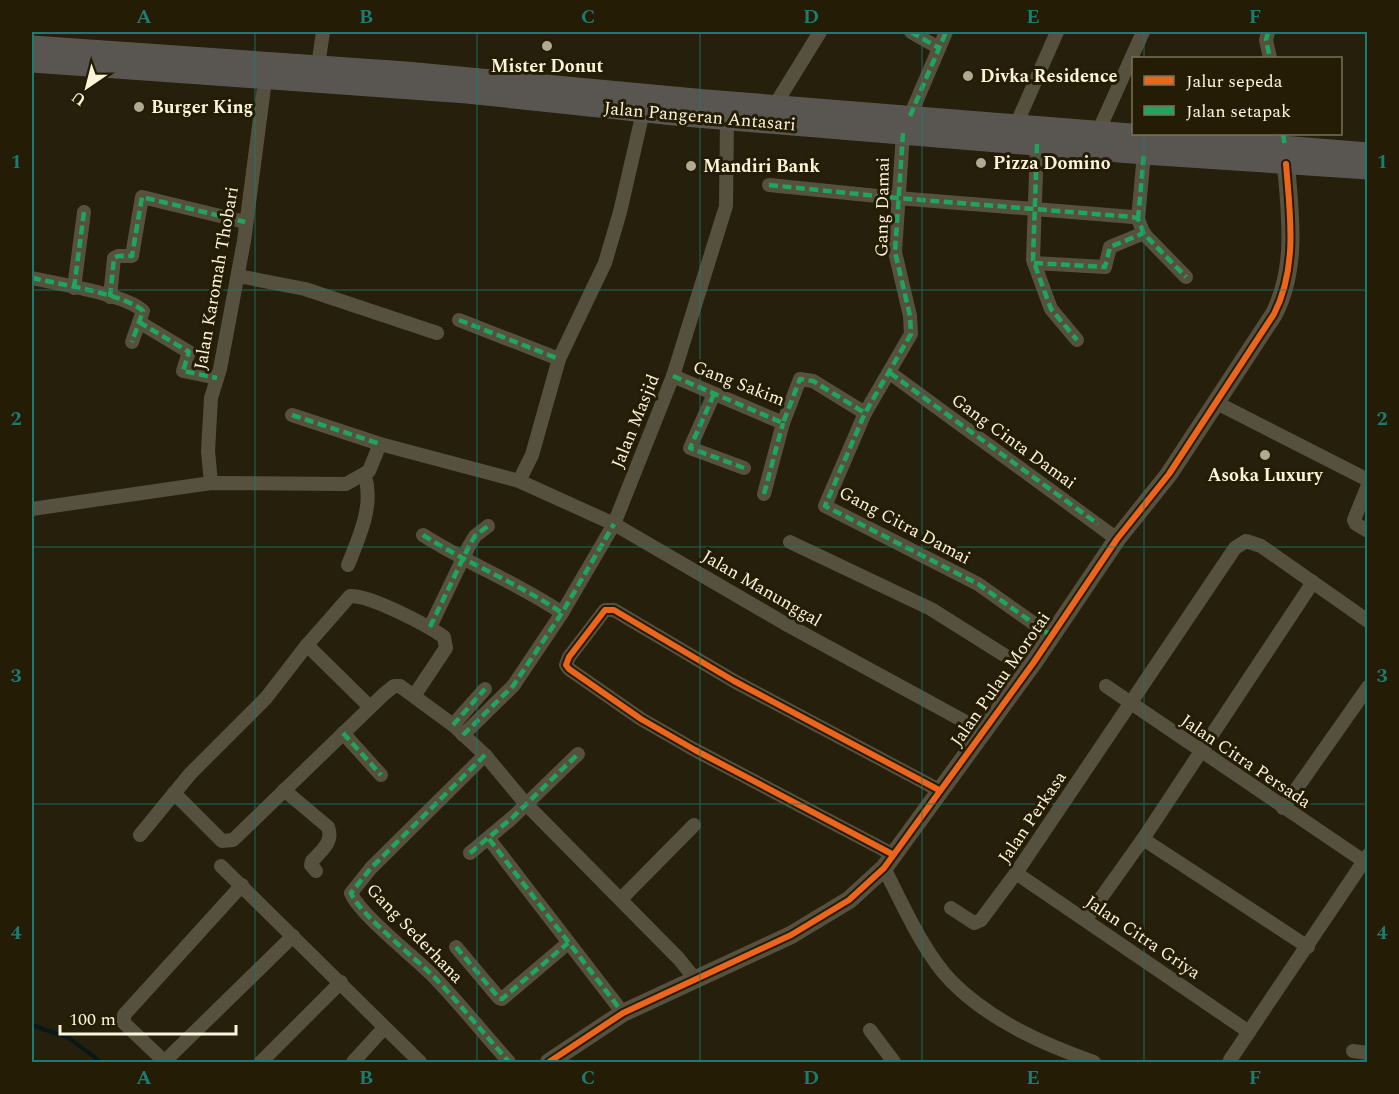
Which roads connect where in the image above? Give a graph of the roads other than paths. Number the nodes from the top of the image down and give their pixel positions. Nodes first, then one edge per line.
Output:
1 (323, 32) edge
2 (820, 32) edge
3 (910, 32) edge
4 (946, 32) edge
5 (1057, 32) edge
6 (1143, 32) edge
7 (1268, 32) edge
8 (32, 46) edge
9 (939, 48) junction
10 (1270, 57) edge
11 (32, 62) edge
12 (318, 66) junction
13 (265, 80) junction
14 (516, 90) junction
15 (538, 91) junction
16 (775, 105) junction
17 (643, 112) junction
18 (727, 119) junction
19 (907, 124) junction
20 (1016, 125) junction
21 (1098, 132) junction
22 (1132, 135) edge
23 (1133, 135) edge
24 (1037, 144) junction
25 (1285, 148) edge
26 (1368, 153) edge
27 (1144, 154) junction
28 (1368, 169) edge
29 (769, 185) dead end
30 (897, 198) junction
31 (1036, 210) junction
32 (84, 212) dead end
33 (1137, 219) junction
34 (245, 222) junction
35 (1144, 233) junction
36 (1034, 263) junction
37 (238, 276) junction
38 (1186, 277) dead end
39 (32, 278) edge
40 (74, 288) junction
41 (110, 297) junction
42 (459, 320) dead end
43 (139, 322) junction
44 (437, 333) dead end
45 (1077, 340) dead end
46 (132, 342) dead end
47 (559, 359) junction
48 (890, 373) junction
49 (672, 376) junction
50 (217, 378) junction
51 (714, 394) junction
52 (1215, 402) junction
53 (864, 412) junction
54 (292, 415) dead end
55 (783, 423) junction
56 (380, 444) junction
57 (744, 468) dead end
58 (364, 476) junction
59 (1368, 480) edge
60 (519, 481) junction
61 (211, 483) junction
62 (1368, 485) edge
63 (764, 494) dead end
64 (32, 509) edge
65 (614, 524) junction
66 (488, 526) dead end
67 (1368, 531) edge
68 (423, 535) dead end
69 (1117, 539) junction
70 (790, 542) dead end
71 (462, 560) junction
72 (348, 566) dead end
73 (1313, 582) junction
74 (562, 613) junction
75 (1368, 621) edge
76 (430, 627) junction
77 (1050, 635) junction
78 (307, 645) junction
79 (1028, 670) junction
80 (1106, 686) dead end
81 (1368, 687) edge
82 (485, 689) dead end
83 (414, 696) junction
84 (1130, 703) junction
85 (370, 707) junction
86 (458, 730) junction
87 (984, 732) junction
88 (343, 733) junction
89 (1200, 750) junction
90 (578, 753) dead end
91 (485, 755) junction
92 (381, 775) dead end
93 (284, 790) junction
94 (939, 790) junction
95 (174, 793) junction
96 (525, 803) junction
97 (1283, 808) junction
98 (694, 825) dead end
99 (140, 835) dead end
100 (489, 838) junction
101 (1143, 839) junction
102 (470, 853) dead end
103 (1366, 860) edge
104 (888, 861) junction
105 (221, 866) dead end
106 (316, 871) dead end
107 (1016, 873) junction
108 (242, 885) junction
109 (621, 899) junction
110 (951, 908) dead end
111 (1086, 919) junction
112 (293, 936) junction
113 (568, 943) junction
114 (456, 947) dead end
115 (1308, 947) junction
116 (695, 979) junction
117 (341, 982) junction
118 (623, 1013) junction
119 (384, 1028) junction
120 (870, 1030) dead end
121 (1249, 1032) junction
122 (1230, 1060) dead end
123 (164, 1062) edge
124 (261, 1062) edge
125 (353, 1062) edge
126 (420, 1062) edge
127 (509, 1062) edge
128 (549, 1062) edge
129 (894, 1062) edge
130 (1094, 1062) edge

1 - 12 street
2 - 16 street
3 - 9 street
4 - 9 street, Gang Damai
5 - 20 street
6 - 21 street
7 - 10 street
8 - 12 main road, Jalan Pangeran Antasari
9 - 19 street, Gang Damai
11 - 13 main road, Jalan Pangeran Antasari
12 - 14 main road, Jalan Pangeran Antasari
13 - 14 main road, Jalan Pangeran Antasari
13 - 34 street, Jalan Karomah Thobari
14 - 15 main road, Jalan Pangeran Antasari
15 - 16 main road, Jalan Pangeran Antasari
15 - 17 main road, Jalan Pangeran Antasari
16 - 19 main road, Jalan Pangeran Antasari
17 - 18 main road, Jalan Pangeran Antasari
17 - 47 street
18 - 19 main road, Jalan Pangeran Antasari
18 - 49 street, Jalan Masjid
19 - 20 main road, Jalan Pangeran Antasari
19 - 24 main road, Jalan Pangeran Antasari
19 - 30 street, Gang Damai
20 - 21 main road, Jalan Pangeran Antasari
21 - 22 main road, Jalan Pangeran Antasari
23 - 25 main road, Jalan Pangeran Antasari
24 - 27 main road, Jalan Pangeran Antasari
24 - 31 street
25 - 26 main road, Jalan Pangeran Antasari
25 - 27 main road, Jalan Pangeran Antasari
25 - 28 main road, Jalan Pangeran Antasari
25 - 52 street, Jalan Pulau Morotai
27 - 33 street
29 - 30 street
30 - 31 street
30 - 48 street, Gang Damai
31 - 33 street
31 - 36 street
32 - 40 street
33 - 35 street
34 - 37 street, Jalan Karomah Thobari
34 - 41 street
35 - 36 street
35 - 38 street
36 - 45 street
37 - 44 street
37 - 50 street, Jalan Karomah Thobari
39 - 40 street
40 - 41 street
41 - 43 street
42 - 47 street
43 - 46 street
43 - 50 street
47 - 60 street
48 - 53 street, Gang Damai
48 - 69 street, Gang Cinta Damai
49 - 51 street, Gang Sakim
49 - 65 street, Jalan Masjid
50 - 61 street, Jalan Karomah Thobari
51 - 55 street, Gang Sakim
51 - 57 street
52 - 59 street
52 - 69 street, Jalan Pulau Morotai
53 - 55 street, Gang Sakim
53 - 77 street, Gang Citra Damai
54 - 56 street, Jalan Manunggal
55 - 63 street
56 - 58 street
56 - 60 street, Jalan Manunggal
58 - 61 street
58 - 72 street
60 - 65 street, Jalan Manunggal
61 - 64 street
62 - 67 street
65 - 74 street, Jalan Masjid
65 - 87 street, Jalan Manunggal
66 - 71 street
68 - 71 street
69 - 77 street, Jalan Pulau Morotai
70 - 79 street
71 - 74 street
71 - 76 street
73 - 75 street
73 - 84 street, Jalan Perkasa
73 - 89 street
74 - 86 street, Jalan Masjid
76 - 78 street
76 - 83 street
77 - 79 street, Jalan Pulau Morotai
78 - 85 street
78 - 95 street
79 - 87 street, Jalan Pulau Morotai
80 - 84 street, Jalan Citra Persada
81 - 97 street
82 - 86 street
83 - 85 street
83 - 86 street
84 - 89 street, Jalan Citra Persada
84 - 107 street, Jalan Perkasa
85 - 88 street
86 - 91 street
87 - 94 street, Jalan Pulau Morotai
88 - 92 street
88 - 93 street
89 - 97 street, Jalan Citra Persada
89 - 101 street
90 - 96 street
91 - 96 street
91 - 127 street, Gang Sederhana
93 - 95 street
93 - 106 street
94 - 104 street, Jalan Pulau Morotai
94 - 104 street
95 - 99 street
96 - 100 street
96 - 109 street
97 - 103 street, Jalan Citra Persada
98 - 109 street
100 - 102 street
100 - 113 street
101 - 111 street
101 - 115 street
103 - 115 street
104 - 116 street, Jalan Pulau Morotai
104 - 130 street
105 - 108 street
107 - 110 street, Jalan Perkasa
107 - 111 street, Jalan Citra Griya
108 - 112 street
108 - 123 street
109 - 116 street
111 - 121 street, Jalan Citra Griya
112 - 117 street
112 - 123 street
113 - 114 street
113 - 118 street
115 - 121 street
116 - 118 street, Jalan Pulau Morotai
117 - 119 street
117 - 124 street
118 - 128 street, Jalan Pulau Morotai
119 - 125 street
119 - 126 street
120 - 129 street
121 - 122 street

